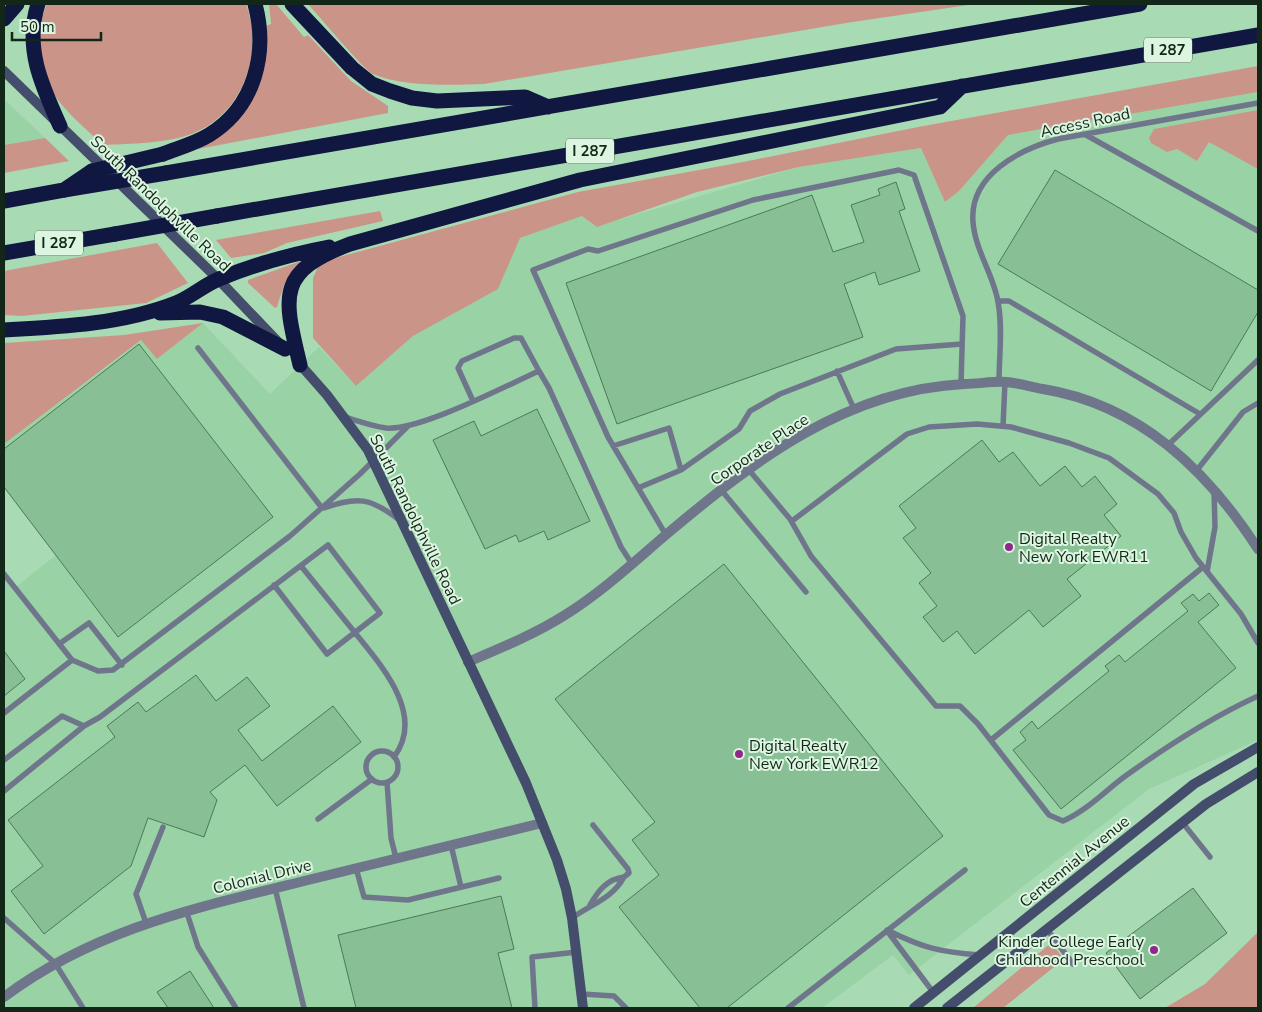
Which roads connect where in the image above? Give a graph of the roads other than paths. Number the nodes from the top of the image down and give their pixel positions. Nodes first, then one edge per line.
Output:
1 (17, 4) edge
2 (38, 4) edge
3 (255, 4) edge
4 (292, 4) edge
5 (1140, 4) edge
6 (4, 19) edge
7 (1258, 35) edge
8 (4, 71) edge
9 (962, 86) junction
10 (1258, 103) edge
11 (548, 107) junction
12 (60, 126) junction
13 (1085, 134) junction
14 (64, 190) junction
15 (4, 201) edge
16 (1258, 231) edge
17 (350, 244) junction
18 (4, 253) edge
19 (218, 279) junction
20 (998, 301) junction
21 (141, 314) junction
22 (4, 330) edge
23 (962, 344) junction
24 (198, 348) dead end
25 (285, 349) junction
26 (1258, 360) edge
27 (300, 365) junction
28 (539, 371) junction
29 (837, 371) junction
30 (1002, 382) junction
31 (961, 384) junction
32 (473, 402) junction
33 (1258, 403) edge
34 (854, 409) junction
35 (1200, 414) junction
36 (345, 417) junction
37 (408, 426) junction
38 (1003, 426) junction
39 (1168, 445) junction
40 (613, 446) junction
41 (373, 459) junction
42 (681, 470) junction
43 (749, 470) junction
44 (1197, 470) junction
45 (638, 488) junction
46 (1214, 488) junction
47 (722, 491) junction
48 (322, 508) junction
49 (792, 521) junction
50 (403, 522) junction
51 (666, 535) junction
52 (1258, 550) edge
53 (632, 564) junction
54 (301, 566) junction
55 (1205, 570) junction
56 (4, 574) edge
57 (274, 585) junction
58 (806, 592) dead end
59 (355, 633) junction
60 (60, 644) junction
61 (1258, 644) edge
62 (72, 660) junction
63 (468, 662) junction
64 (122, 665) junction
65 (1258, 696) edge
66 (4, 713) edge
67 (84, 726) junction
68 (991, 740) junction
69 (1258, 747) edge
70 (394, 757) junction
71 (4, 760) edge
72 (1258, 772) edge
73 (372, 780) junction
74 (387, 782) junction
75 (4, 791) edge
76 (318, 819) dead end
77 (1182, 822) junction
78 (542, 823) junction
79 (593, 825) dead end
80 (163, 827) dead end
81 (451, 845) junction
82 (1210, 856) dead end
83 (396, 858) junction
84 (356, 868) junction
85 (966, 870) dead end
86 (499, 878) dead end
87 (624, 878) junction
88 (461, 887) junction
89 (275, 888) junction
90 (590, 905) junction
91 (186, 910) junction
92 (4, 918) edge
93 (572, 918) junction
94 (146, 923) junction
95 (1046, 928) junction
96 (887, 930) junction
97 (577, 952) junction
98 (980, 955) junction
99 (55, 963) junction
100 (1073, 964) dead end
101 (933, 992) junction
102 (582, 994) junction
103 (4, 997) edge
104 (83, 1008) edge
105 (236, 1008) edge
106 (304, 1008) edge
107 (535, 1008) edge
108 (583, 1008) edge
109 (626, 1008) edge
110 (788, 1008) edge
111 (914, 1008) edge
112 (947, 1008) edge

1 - 6 highway
2 - 12 highway
3 - 14 highway, bridge
4 - 11 highway
5 - 11 highway
7 - 9 highway, I 287
8 - 12 main road, South Randolphville Road
9 - 17 highway
9 - 18 highway, I 287, bridge
10 - 13 lane, Access Road
11 - 14 highway, bridge
12 - 19 main road, South Randolphville Road
13 - 16 lane
13 - 20 lane, Access Road
14 - 15 highway
17 - 19 highway
17 - 27 highway
19 - 21 highway
19 - 25 main road, South Randolphville Road
20 - 30 lane, Access Road
20 - 35 lane
21 - 22 highway
21 - 25 highway
23 - 29 lane
23 - 31 lane
23 - 40 lane
24 - 48 lane
25 - 27 main road, South Randolphville Road
26 - 35 lane
27 - 36 main road, South Randolphville Road
28 - 32 lane
28 - 32 lane
28 - 53 lane
29 - 34 lane
29 - 42 lane
30 - 31 street, Corporate Place
30 - 38 lane, Access Road
30 - 39 street, Corporate Place
31 - 34 street, Corporate Place
32 - 37 lane
33 - 44 lane
34 - 43 street, Corporate Place
35 - 39 lane
36 - 37 lane
36 - 41 main road, South Randolphville Road
37 - 41 lane
38 - 49 lane
38 - 55 lane
39 - 44 street, Corporate Place
40 - 42 lane
40 - 45 lane
41 - 48 lane
41 - 50 main road, South Randolphville Road
42 - 45 lane
43 - 47 street, Corporate Place
43 - 49 lane
44 - 46 street, Corporate Place
45 - 51 lane
46 - 52 street, Corporate Place
46 - 55 lane
47 - 51 street, Corporate Place
47 - 58 lane
48 - 50 lane
48 - 64 lane
49 - 68 lane
50 - 63 main road, South Randolphville Road
51 - 53 street, Corporate Place
53 - 63 street, Corporate Place
54 - 57 lane
54 - 59 lane
54 - 59 lane
55 - 61 lane
55 - 68 lane
56 - 60 lane
57 - 59 lane
57 - 67 lane
59 - 70 lane
60 - 62 lane
60 - 64 lane
62 - 64 lane
62 - 66 lane
63 - 78 main road, South Randolphville Road
65 - 68 lane
67 - 71 lane
67 - 75 lane
69 - 98 main road, Centennial Avenue
70 - 73 lane
70 - 74 lane
72 - 77 main road
73 - 74 lane
73 - 76 lane
74 - 83 lane
77 - 82 lane
77 - 95 main road
78 - 81 street, Colonial Drive
78 - 93 main road, South Randolphville Road
79 - 87 lane
80 - 94 lane
81 - 83 street, Colonial Drive
81 - 88 lane
83 - 84 street, Colonial Drive
84 - 88 lane
84 - 89 street, Colonial Drive
85 - 96 lane
86 - 88 lane
87 - 90 lane
87 - 90 lane
89 - 91 street, Colonial Drive
89 - 106 lane
90 - 93 lane
91 - 94 street, Colonial Drive
91 - 105 lane
92 - 99 lane
93 - 97 main road, South Randolphville Road
94 - 99 street, Colonial Drive
95 - 100 lane
95 - 112 main road
96 - 98 lane
96 - 101 lane
96 - 110 lane
97 - 102 main road, South Randolphville Road
97 - 107 lane
98 - 101 main road, Centennial Avenue
99 - 103 street, Colonial Drive
99 - 104 lane
101 - 111 main road, Centennial Avenue
102 - 108 main road, South Randolphville Road
102 - 109 lane

